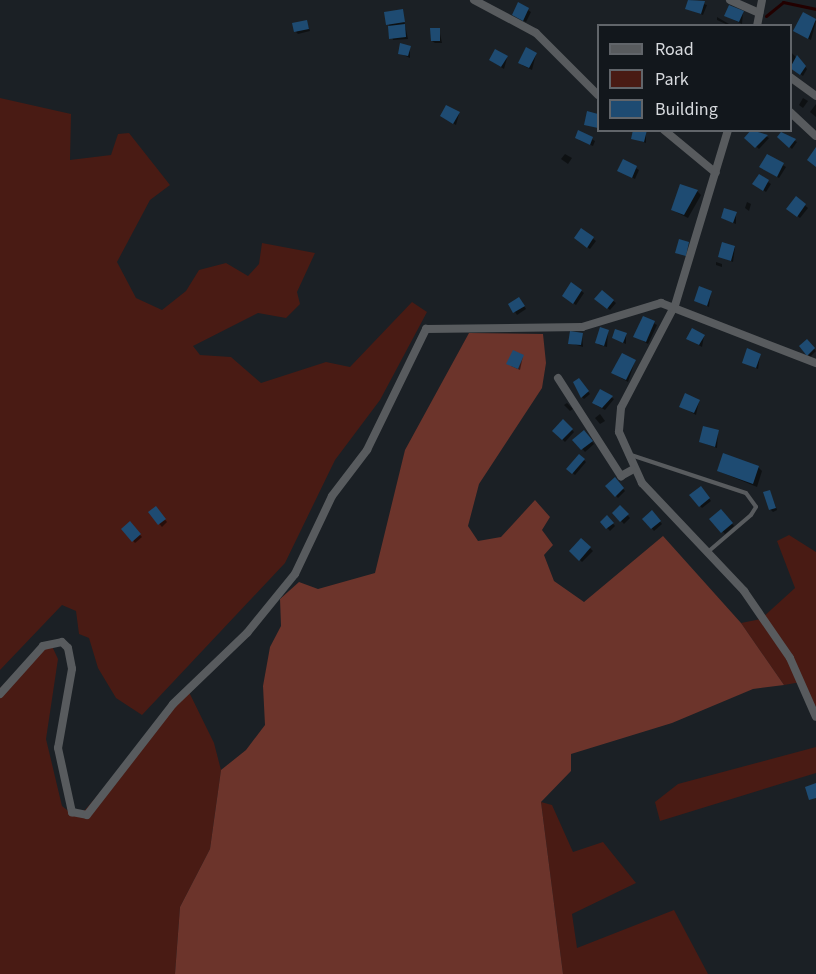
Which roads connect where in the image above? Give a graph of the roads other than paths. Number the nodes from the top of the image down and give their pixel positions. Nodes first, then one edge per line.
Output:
1 (474, 0) edge
2 (730, 0) edge
3 (762, 0) edge
4 (759, 13) junction
5 (757, 24) edge
6 (792, 78) edge
7 (597, 94) edge
8 (816, 96) edge
9 (792, 114) edge
10 (666, 132) edge
11 (727, 132) edge
12 (816, 136) edge
13 (716, 173) junction
14 (675, 305) junction
15 (816, 363) edge
16 (558, 378) dead end
17 (626, 453) junction
18 (632, 470) junction
19 (709, 551) junction
20 (0, 694) edge
21 (816, 717) edge

1 - 7 street
2 - 4 street
3 - 4 street
4 - 5 street
6 - 8 street
9 - 12 street
10 - 13 street
11 - 13 street
13 - 14 street
14 - 15 street
14 - 17 street
14 - 20 street
16 - 18 street
17 - 18 street
17 - 19 lane
18 - 19 street
19 - 21 street

